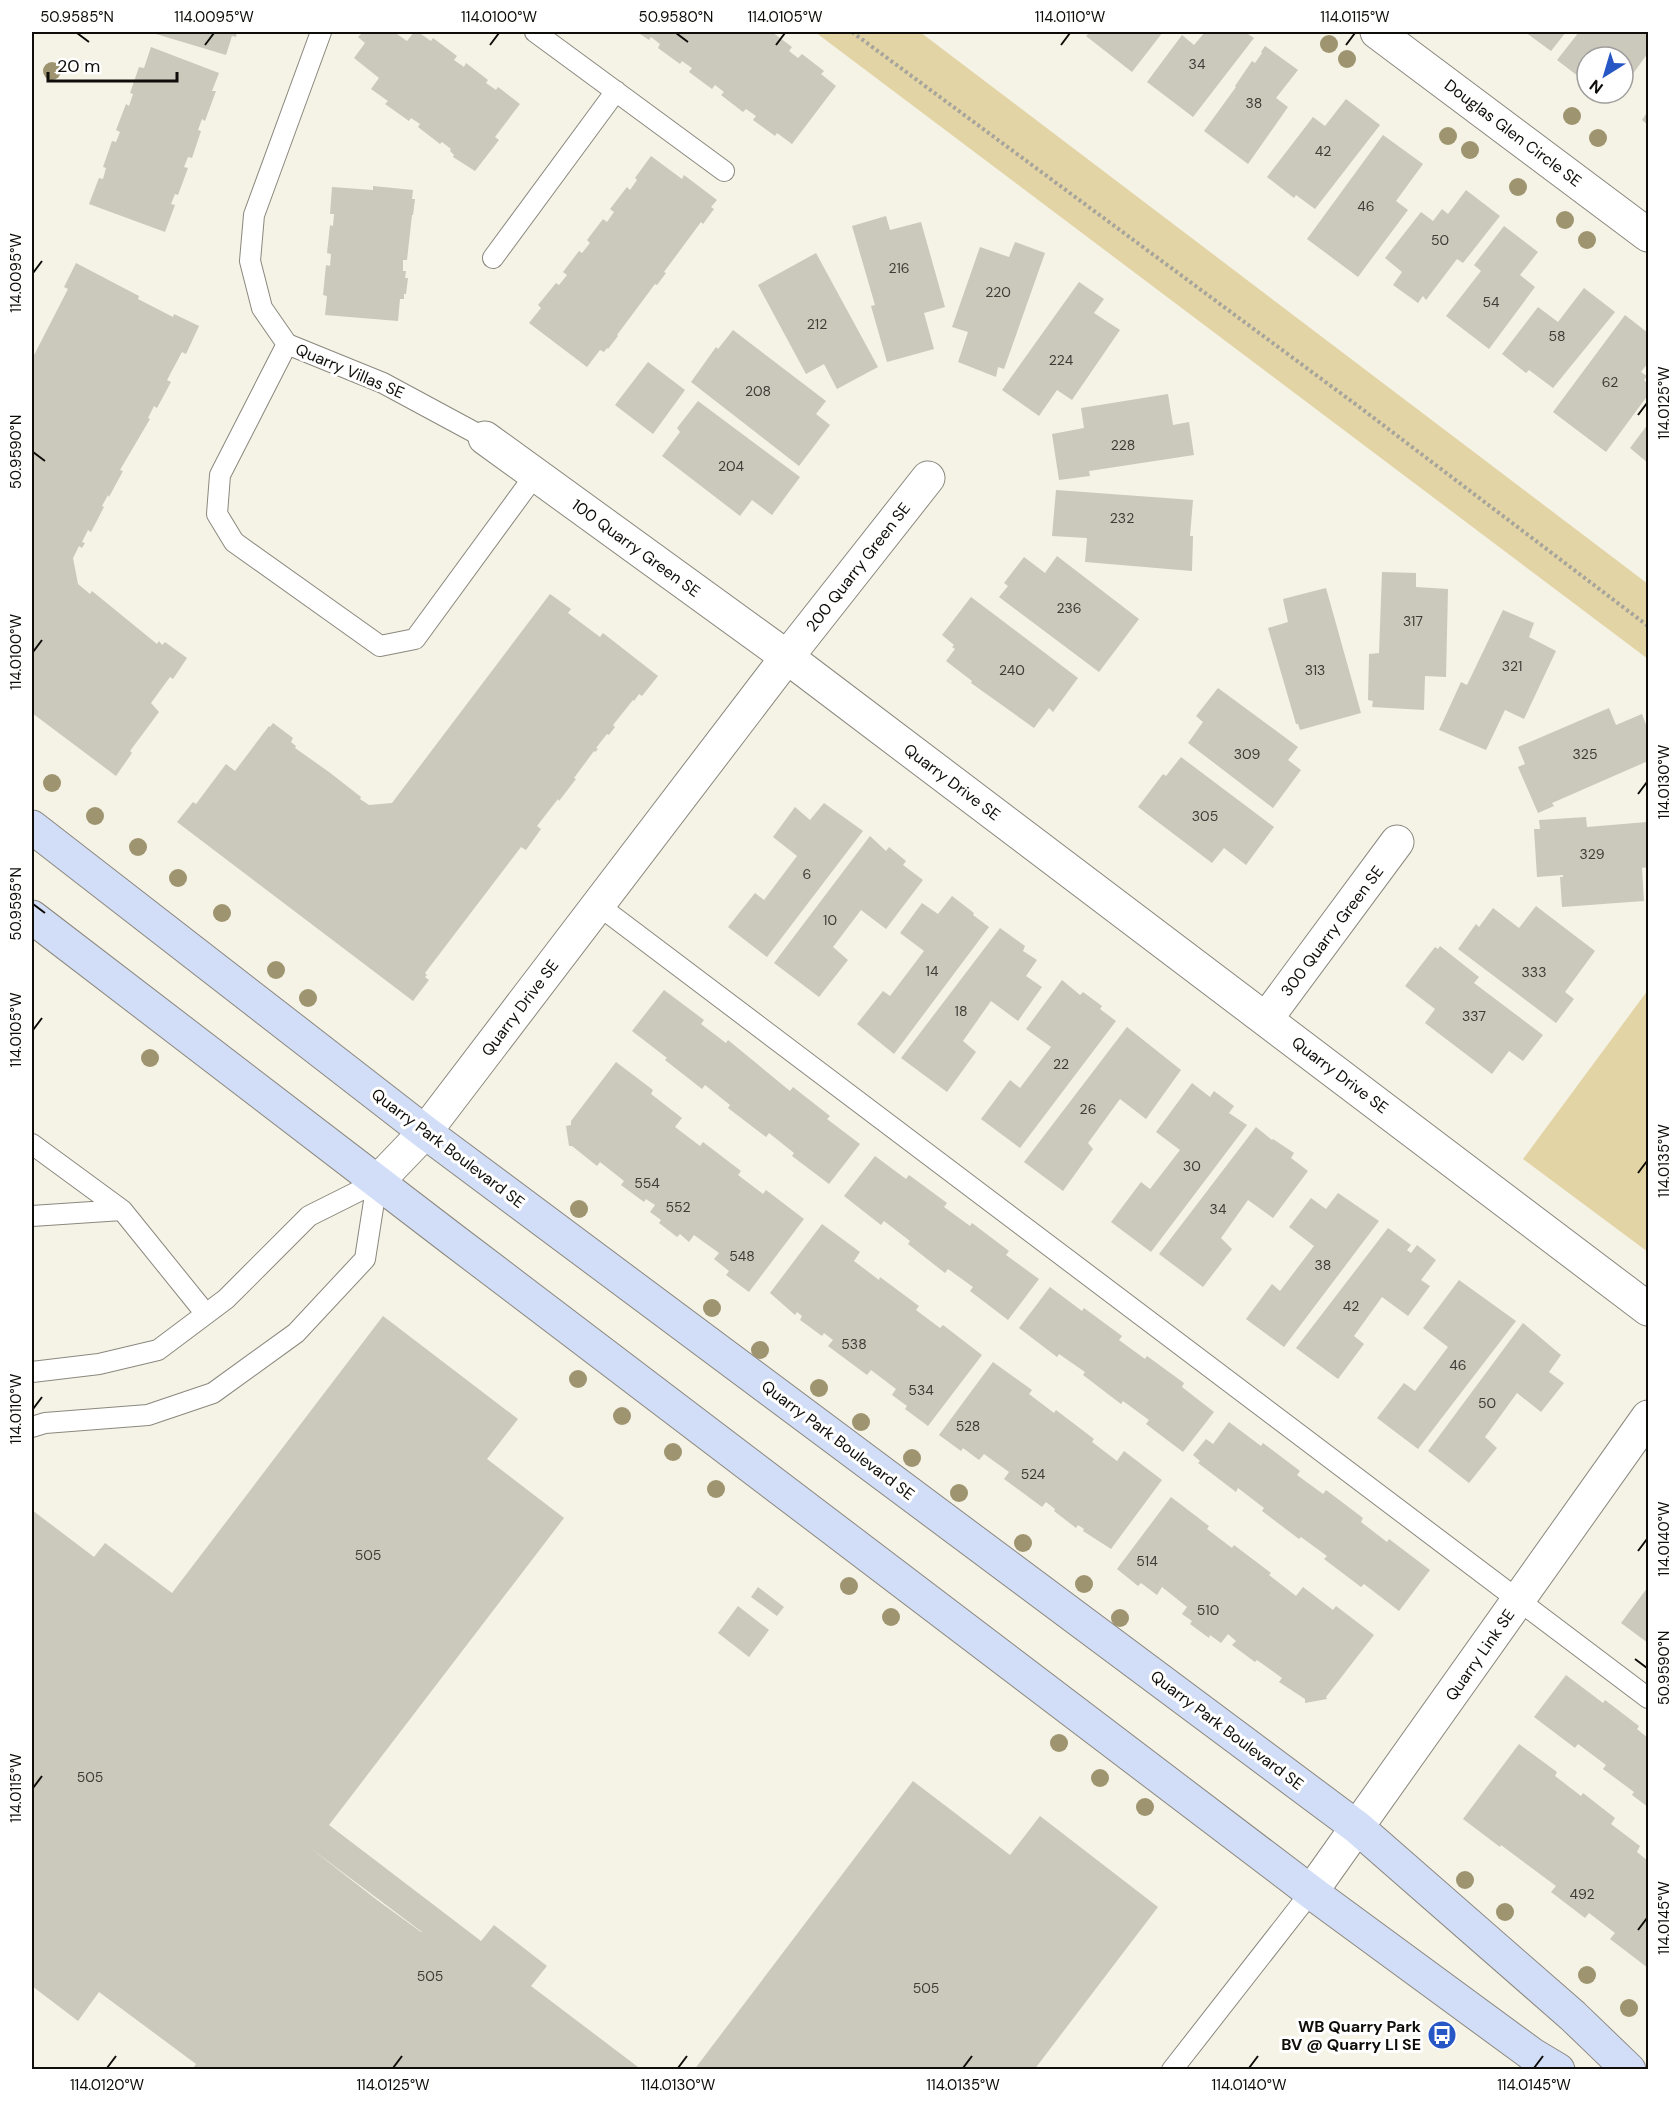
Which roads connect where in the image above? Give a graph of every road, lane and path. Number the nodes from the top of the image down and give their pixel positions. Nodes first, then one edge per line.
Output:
1 (321, 32) edge
2 (535, 32) edge
3 (852, 32) edge
4 (1377, 32) edge
5 (616, 91) junction
6 (724, 171) dead end
7 (1648, 235) edge
8 (493, 258) dead end
9 (287, 344) junction
10 (485, 438) joint
11 (535, 475) junction
12 (928, 478) dead end
13 (1648, 626) edge
14 (787, 657) junction
15 (32, 826) edge
16 (1398, 842) dead end
17 (598, 905) junction
18 (32, 917) edge
19 (1266, 1019) junction
20 (425, 1132) junction
21 (32, 1144) edge
22 (377, 1182) junction
23 (122, 1210) junction
24 (32, 1216) edge
25 (1648, 1309) edge
26 (206, 1314) junction
27 (32, 1372) edge
28 (1648, 1417) edge
29 (32, 1427) edge
30 (1519, 1599) junction
31 (1648, 1698) edge
32 (1358, 1828) junction
33 (1311, 1892) junction
34 (1172, 2070) edge
35 (1558, 2070) edge
36 (1629, 2070) edge

1 - 9 lane, Quarry Villas SE
2 - 5 lane
3 - 13 path
4 - 7 street, Douglas Glen Circle SE
5 - 6 lane
5 - 8 lane
9 - 10 lane, Quarry Villas SE
9 - 11 lane
10 - 11 street, 100 Quarry Green SE
11 - 14 street, 100 Quarry Green SE
12 - 14 street, 200 Quarry Green SE
14 - 17 street, Quarry Drive SE
14 - 19 street, Quarry Drive SE
15 - 20 street, Quarry Park Boulevard SE
16 - 19 street, 300 Quarry Green SE
17 - 20 street, Quarry Drive SE
17 - 30 lane
18 - 22 street
19 - 25 street, Quarry Drive SE
20 - 22 street, Quarry Drive SE
20 - 32 street, Quarry Park Boulevard SE
21 - 23 lane
22 - 26 lane
22 - 29 lane
22 - 33 street
23 - 24 lane
23 - 26 lane
26 - 27 lane
28 - 30 street, Quarry Link SE
30 - 31 lane
30 - 32 street, Quarry Link SE
32 - 33 street, Quarry Link SE
32 - 36 street, Quarry Park Boulevard SE
33 - 34 lane
33 - 35 street

